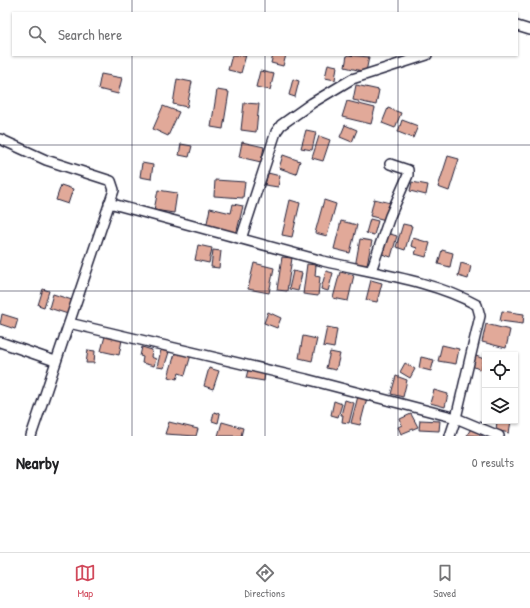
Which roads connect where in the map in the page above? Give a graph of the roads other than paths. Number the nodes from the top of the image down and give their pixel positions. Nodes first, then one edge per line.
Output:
1 (518, 26) edge
2 (530, 30) edge
3 (424, 56) edge
4 (0, 139) edge
5 (390, 164) dead end
6 (109, 203) junction
7 (241, 239) junction
8 (371, 271) junction
9 (69, 323) junction
10 (0, 342) edge
11 (56, 361) junction
12 (456, 418) junction
13 (31, 436) edge
14 (450, 436) edge
15 (499, 436) edge

1 - 2 street
3 - 7 street
4 - 6 street
5 - 8 street
6 - 7 street
6 - 9 street
7 - 8 street
8 - 12 street
9 - 11 street
9 - 12 street
10 - 11 street
11 - 13 street
12 - 14 street
12 - 15 street

